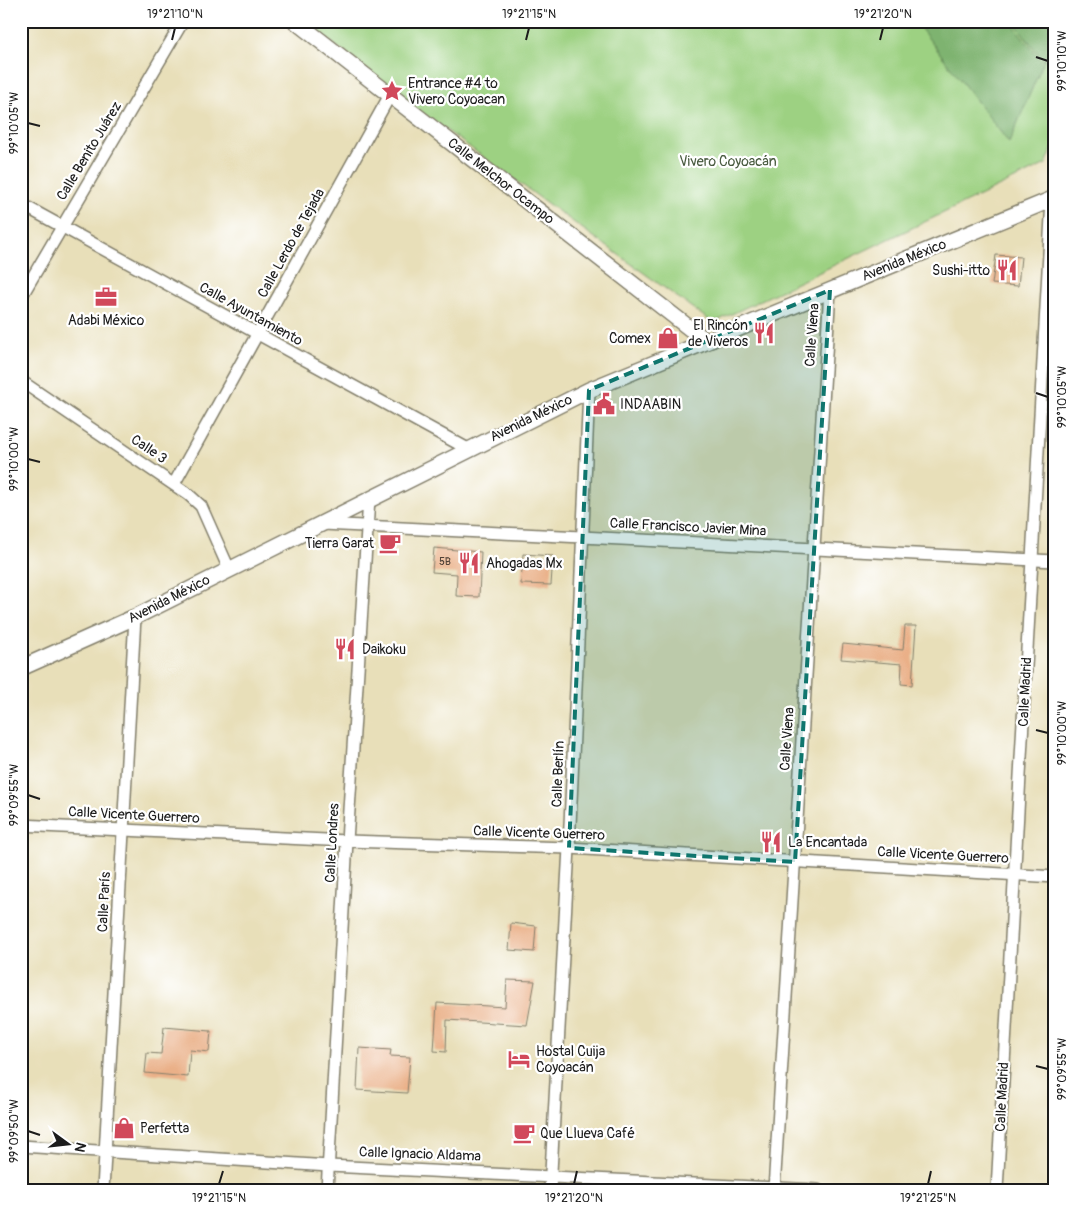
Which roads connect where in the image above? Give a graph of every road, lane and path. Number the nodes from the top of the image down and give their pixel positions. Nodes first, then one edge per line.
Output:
1 (183, 21) edge
2 (295, 21) edge
3 (390, 95) junction
4 (1054, 199) edge
5 (21, 204) edge
6 (62, 226) junction
7 (830, 290) junction
8 (21, 297) edge
9 (258, 335) junction
10 (706, 341) junction
11 (21, 381) edge
12 (589, 390) junction
13 (468, 449) junction
14 (174, 484) junction
15 (369, 499) junction
16 (320, 523) junction
17 (366, 528) junction
18 (583, 536) junction
19 (814, 549) junction
20 (1032, 560) junction
21 (1055, 561) edge
22 (229, 569) junction
23 (135, 617) junction
24 (21, 668) edge
25 (21, 825) edge
26 (123, 828) junction
27 (347, 841) junction
28 (569, 848) junction
29 (795, 862) junction
30 (1014, 875) junction
31 (1055, 877) edge
32 (21, 1146) edge
33 (105, 1150) junction
34 (329, 1166) junction
35 (551, 1175) junction
36 (774, 1189) edge
37 (103, 1190) edge
38 (328, 1190) edge
39 (550, 1190) edge
40 (818, 1190) edge
41 (997, 1190) edge

1 - 6 street, Calle Benito Juárez
2 - 3 street, Calle Melchor Ocampo
3 - 9 street, Calle Lerdo de Tejada
3 - 10 street, Calle Melchor Ocampo
4 - 7 street, Avenida México
4 - 20 street, Calle Madrid
5 - 6 street, Calle Ayuntamiento
6 - 8 street, Calle Benito Juárez
6 - 9 street, Calle Ayuntamiento
7 - 10 street, Avenida México
7 - 19 street, Calle Viena
9 - 13 street, Calle Ayuntamiento
9 - 14 street, Calle Lerdo de Tejada
10 - 12 street, Avenida México
11 - 14 street, Calle 3
12 - 13 street, Avenida México
12 - 18 street, Calle Berlín
13 - 15 street, Avenida México
14 - 22 street, Calle 3
15 - 16 street, Avenida México
15 - 17 street, Calle Londres
16 - 17 street, Calle Francisco Javier Mina
16 - 22 street, Avenida México
17 - 18 street, Calle Francisco Javier Mina
17 - 27 street, Calle Londres
18 - 19 street, Calle Francisco Javier Mina
18 - 28 street, Calle Berlín
19 - 20 street, Calle Francisco Javier Mina
19 - 29 street, Calle Viena
20 - 21 street, Calle Francisco Javier Mina
20 - 30 street, Calle Madrid
22 - 23 street, Avenida México
23 - 24 street, Avenida México
23 - 26 street, Calle París
25 - 26 street, Calle Vicente Guerrero
26 - 27 street, Calle Vicente Guerrero
26 - 33 street, Calle París
27 - 28 street, Calle Vicente Guerrero
27 - 34 street, Calle Londres
28 - 29 street, Calle Vicente Guerrero
28 - 35 street, Calle Berlín
29 - 30 street, Calle Vicente Guerrero
29 - 36 street, Calle Viena
30 - 31 street, Calle Vicente Guerrero
30 - 41 street, Calle Madrid
32 - 33 street, Calle Ignacio Aldama
33 - 34 street, Calle Ignacio Aldama
33 - 37 street, Calle París
34 - 35 street, Calle Ignacio Aldama
34 - 38 street, Calle Londres
35 - 36 street, Calle Ignacio Aldama
35 - 39 street, Calle Berlín
36 - 40 street, Calle Ignacio Aldama

